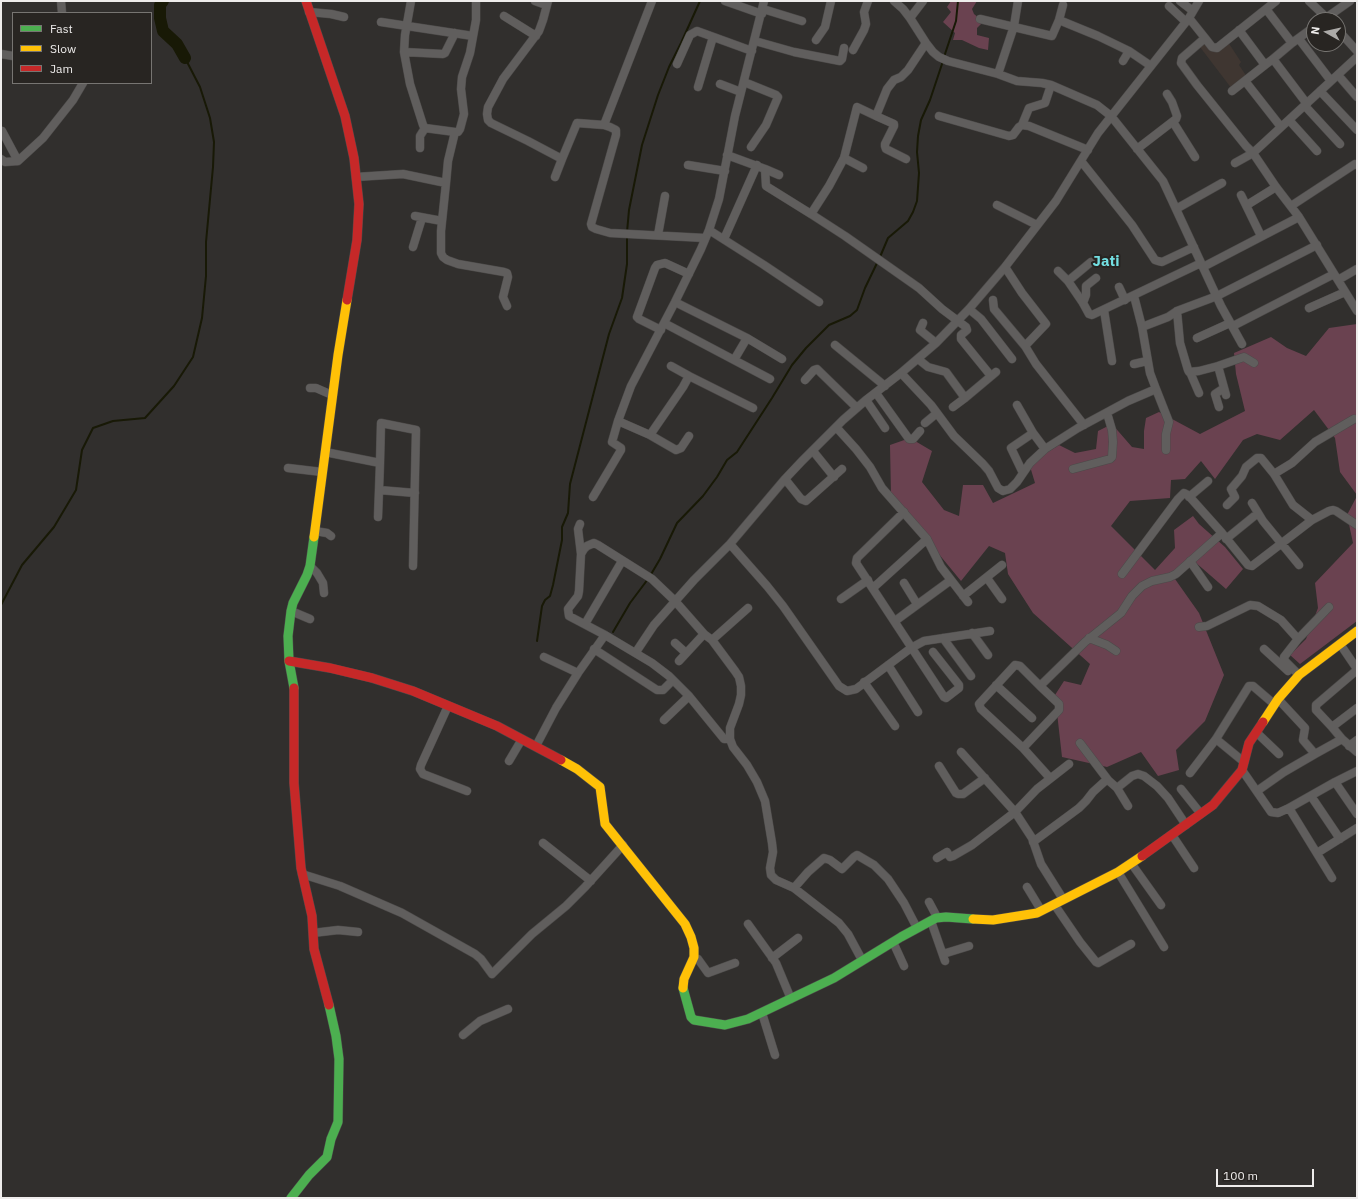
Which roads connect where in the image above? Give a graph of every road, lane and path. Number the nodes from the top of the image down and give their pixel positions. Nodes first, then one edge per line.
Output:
1 (61, 1) edge
2 (306, 1) edge
3 (411, 1) edge
4 (476, 1) edge
5 (535, 1) edge
6 (652, 1) edge
7 (725, 1) edge
8 (829, 1) edge
9 (868, 1) edge
10 (894, 1) edge
11 (923, 1) edge
12 (1018, 1) edge
13 (1180, 1) edge
14 (1199, 1) edge
15 (1276, 1) edge
16 (1309, 1) edge
17 (1350, 1) edge
18 (547, 3) edge
19 (1063, 5) dead end
20 (1169, 6) dead end
21 (763, 8) edge
22 (1266, 9) junction
23 (62, 12) edge
24 (309, 12) junction
25 (1319, 12) edge
26 (1335, 12) edge
27 (504, 16) dead end
28 (344, 17) dead end
29 (1189, 17) junction
30 (910, 18) junction
31 (980, 19) dead end
32 (1059, 20) junction
33 (802, 21) dead end
34 (381, 22) dead end
35 (406, 26) junction
36 (1014, 26) junction
37 (1239, 30) junction
38 (455, 33) junction
39 (1306, 33) edge
40 (473, 36) junction
41 (536, 36) junction
42 (713, 37) junction
43 (1205, 38) junction
44 (1346, 39) edge
45 (816, 40) dead end
46 (1296, 41) junction
47 (755, 42) junction
48 (926, 43) junction
49 (844, 48) dead end
50 (853, 50) dead end
51 (752, 51) junction
52 (1357, 51) edge
53 (404, 52) junction
54 (1129, 52) junction
55 (1, 54) edge
56 (12, 56) edge
57 (1357, 58) edge
58 (1272, 59) junction
59 (1123, 61) dead end
60 (677, 64) dead end
61 (1265, 65) junction
62 (1151, 66) junction
63 (998, 74) junction
64 (1338, 75) junction
65 (1245, 81) junction
66 (1331, 81) junction
67 (744, 82) junction
68 (82, 84) edge
69 (720, 84) dead end
70 (1051, 85) junction
71 (698, 86) dead end
72 (1232, 91) dead end
73 (1320, 91) junction
74 (741, 92) junction
75 (1167, 94) dead end
76 (1357, 97) edge
77 (1306, 105) junction
78 (876, 116) junction
79 (939, 116) dead end
80 (1111, 116) junction
81 (1289, 120) junction
82 (1173, 122) junction
83 (604, 125) junction
84 (1022, 125) junction
85 (1281, 127) junction
86 (425, 128) junction
87 (1357, 130) edge
88 (2, 132) dead end
89 (455, 132) junction
90 (1340, 144) dead end
91 (751, 147) dead end
92 (420, 148) dead end
93 (1137, 149) junction
94 (1088, 150) junction
95 (1317, 151) dead end
96 (1253, 153) junction
97 (727, 155) junction
98 (1196, 157) dead end
99 (844, 158) junction
100 (1, 159) edge
101 (562, 159) junction
102 (906, 159) dead end
103 (18, 161) junction
104 (1082, 161) junction
105 (1236, 162) dead end
106 (1357, 164) edge
107 (688, 165) dead end
108 (761, 167) junction
109 (863, 168) dead end
110 (725, 171) junction
111 (779, 175) dead end
112 (356, 177) junction
113 (556, 177) dead end
114 (446, 183) junction
115 (1222, 183) dead end
116 (1276, 187) junction
117 (1241, 195) dead end
118 (665, 196) dead end
119 (997, 205) dead end
120 (1247, 205) junction
121 (1291, 206) junction
122 (1176, 209) junction
123 (811, 214) junction
124 (1299, 217) junction
125 (442, 221) junction
126 (1037, 225) junction
127 (707, 234) junction
128 (658, 236) junction
129 (1261, 236) junction
130 (724, 239) junction
131 (1316, 245) junction
132 (414, 247) dead end
133 (1194, 248) junction
134 (1091, 262) dead end
135 (1202, 265) junction
136 (1005, 267) junction
137 (1357, 269) edge
138 (1058, 271) dead end
139 (689, 274) junction
140 (1336, 277) junction
141 (1096, 278) dead end
142 (1068, 281) junction
143 (1119, 287) dead end
144 (1345, 292) junction
145 (1134, 296) junction
146 (1217, 296) junction
147 (993, 300) dead end
148 (1125, 300) junction
149 (676, 302) junction
150 (819, 302) dead end
151 (1083, 303) junction
152 (507, 306) dead end
153 (1309, 308) dead end
154 (969, 309) junction
155 (1104, 310) junction
156 (1177, 311) junction
157 (1357, 311) edge
158 (959, 320) junction
159 (923, 323) dead end
160 (1232, 325) junction
161 (663, 327) junction
162 (1142, 328) junction
163 (747, 338) junction
164 (1197, 338) dead end
165 (936, 343) junction
166 (1242, 344) dead end
167 (835, 345) dead end
168 (1025, 346) junction
169 (782, 359) dead end
170 (918, 359) junction
171 (1012, 359) dead end
172 (734, 360) junction
173 (1112, 361) dead end
174 (1147, 361) junction
175 (1254, 363) dead end
176 (1134, 364) dead end
177 (671, 366) dead end
178 (1218, 366) junction
179 (1190, 372) junction
180 (901, 373) junction
181 (689, 376) junction
182 (770, 379) dead end
183 (805, 380) dead end
184 (885, 386) junction
185 (310, 388) dead end
186 (1156, 389) junction
187 (876, 393) junction
188 (1199, 393) dead end
189 (332, 395) junction
190 (965, 398) junction
191 (866, 400) junction
192 (1017, 404) dead end
193 (953, 407) dead end
194 (1219, 407) dead end
195 (753, 408) dead end
196 (857, 408) junction
197 (937, 413) junction
198 (1107, 413) junction
199 (1354, 419) dead end
200 (618, 421) junction
201 (925, 423) dead end
202 (1084, 425) junction
203 (836, 427) junction
204 (885, 428) dead end
205 (920, 431) dead end
206 (1033, 433) junction
207 (650, 435) junction
208 (690, 436) dead end
209 (1045, 449) junction
210 (1166, 450) dead end
211 (813, 451) junction
212 (325, 452) junction
213 (380, 463) junction
214 (288, 468) dead end
215 (842, 469) dead end
216 (1073, 469) dead end
217 (322, 472) junction
218 (1023, 473) junction
219 (1274, 474) junction
220 (834, 477) junction
221 (785, 479) junction
222 (1208, 481) dead end
223 (380, 490) junction
224 (415, 493) junction
225 (1190, 497) junction
226 (593, 498) dead end
227 (1252, 503) dead end
228 (1227, 506) dead end
229 (904, 512) junction
230 (1258, 513) junction
231 (378, 517) dead end
232 (1312, 520) junction
233 (580, 524) dead end
234 (1357, 525) edge
235 (314, 531) junction
236 (331, 536) dead end
237 (1224, 536) junction
238 (927, 538) junction
239 (1281, 543) junction
240 (730, 544) junction
241 (581, 554) junction
242 (622, 561) junction
243 (1190, 561) junction
244 (1002, 565) dead end
245 (1299, 565) dead end
246 (310, 566) junction
247 (413, 566) dead end
248 (1122, 574) dead end
249 (987, 578) junction
250 (868, 580) junction
251 (951, 580) junction
252 (904, 583) dead end
253 (1208, 587) dead end
254 (874, 588) junction
255 (324, 593) dead end
256 (841, 599) dead end
257 (1002, 599) dead end
258 (675, 601) junction
259 (917, 604) junction
260 (1329, 606) dead end
261 (748, 608) dead end
262 (291, 611) junction
263 (310, 619) dead end
264 (895, 621) junction
265 (585, 624) junction
266 (1199, 627) dead end
267 (990, 631) dead end
268 (1357, 631) edge
269 (972, 633) junction
270 (704, 634) junction
271 (605, 635) junction
272 (943, 638) junction
273 (1090, 638) junction
274 (1298, 639) junction
275 (712, 640) junction
276 (675, 643) dead end
277 (1340, 644) junction
278 (911, 648) junction
279 (594, 649) junction
280 (1264, 649) dead end
281 (1116, 651) dead end
282 (636, 652) junction
283 (933, 652) dead end
284 (686, 653) junction
285 (988, 655) dead end
286 (544, 657) dead end
287 (289, 661) junction
288 (679, 661) dead end
289 (888, 665) junction
290 (1357, 670) edge
291 (578, 672) junction
292 (971, 676) dead end
293 (1298, 677) junction
294 (673, 680) junction
295 (864, 682) junction
296 (996, 685) junction
297 (1040, 686) junction
298 (689, 696) junction
299 (1276, 702) junction
300 (448, 706) junction
301 (1357, 708) edge
302 (918, 712) dead end
303 (1032, 718) dead end
304 (664, 720) dead end
305 (895, 726) dead end
306 (1332, 727) junction
307 (1256, 732) junction
308 (522, 739) junction
309 (1216, 739) junction
310 (1342, 739) junction
311 (730, 740) junction
312 (1357, 740) edge
313 (1080, 743) dead end
314 (536, 746) junction
315 (1349, 746) junction
316 (1023, 748) junction
317 (961, 752) dead end
318 (1357, 752) edge
319 (1279, 754) dead end
320 (1314, 754) junction
321 (509, 761) dead end
322 (1069, 764) dead end
323 (940, 766) dead end
324 (1243, 766) junction
325 (1357, 771) edge
326 (1190, 773) dead end
327 (985, 778) junction
328 (1050, 778) junction
329 (1108, 780) junction
330 (1335, 782) junction
331 (1117, 788) junction
332 (1182, 789) dead end
333 (467, 791) dead end
334 (1257, 791) junction
335 (1311, 796) junction
336 (1128, 806) dead end
337 (1289, 808) junction
338 (1016, 812) junction
339 (1201, 814) junction
340 (1357, 814) edge
341 (1186, 825) junction
342 (1357, 828) edge
343 (1172, 835) junction
344 (1340, 839) junction
345 (1033, 842) junction
346 (543, 843) dead end
347 (623, 845) junction
348 (1318, 853) junction
349 (937, 858) dead end
350 (1131, 863) junction
351 (1194, 868) dead end
352 (1118, 872) junction
353 (302, 874) junction
354 (1332, 878) dead end
355 (591, 881) junction
356 (1026, 887) dead end
357 (794, 888) junction
358 (1063, 899) junction
359 (929, 902) dead end
360 (1054, 904) junction
361 (1162, 905) dead end
362 (1041, 910) junction
363 (934, 919) junction
364 (748, 924) dead end
365 (917, 928) junction
366 (358, 932) dead end
367 (313, 933) junction
368 (798, 938) dead end
369 (893, 942) junction
370 (1131, 944) dead end
371 (969, 946) dead end
372 (1164, 947) dead end
373 (694, 957) junction
374 (772, 958) junction
375 (862, 960) junction
376 (735, 963) dead end
377 (904, 966) dead end
378 (791, 999) junction
379 (508, 1009) dead end
380 (762, 1013) junction
381 (463, 1035) dead end
382 (775, 1055) dead end
383 (291, 1198) edge

1 - 23 street
2 - 24 street
3 - 35 street
4 - 40 street
5 - 18 street
6 - 83 street
7 - 21 street
8 - 45 street
9 - 50 street
10 - 30 street
11 - 30 street
12 - 36 street
13 - 29 street
14 - 29 street
15 - 22 street
16 - 25 street
17 - 26 street
18 - 41 street
19 - 32 street
20 - 29 street
21 - 33 street
21 - 47 street
22 - 37 street
22 - 46 street
24 - 28 street
24 - 112 street
27 - 41 street
29 - 43 street
29 - 62 street
30 - 48 street
31 - 36 street
32 - 36 street
32 - 54 street
34 - 35 street
35 - 38 street
35 - 53 street
36 - 63 street
37 - 43 street
37 - 61 street
38 - 40 street
38 - 53 street
39 - 46 street
40 - 89 street
41 - 101 street
42 - 51 street
42 - 60 street
42 - 71 street
43 - 96 street
44 - 52 street
46 - 58 street
46 - 66 street
47 - 49 street
47 - 51 street
48 - 63 street
48 - 78 street
51 - 67 street
53 - 86 street
54 - 59 street
54 - 62 street
55 - 56 street
57 - 64 street
58 - 61 street
58 - 77 street
61 - 65 street
62 - 80 street
63 - 70 street
64 - 66 street
64 - 76 street
65 - 72 street
65 - 85 street
66 - 73 street
67 - 74 street
67 - 91 street
68 - 103 street
69 - 74 street
70 - 80 street
70 - 84 street
73 - 77 street
73 - 87 street
74 - 97 street
75 - 82 street
77 - 81 street
77 - 90 street
78 - 99 street
78 - 102 street
79 - 84 street
80 - 93 street
80 - 94 street
81 - 85 street
81 - 95 street
82 - 93 street
82 - 98 street
83 - 101 street
83 - 128 street
84 - 94 street
85 - 96 street
86 - 89 street
86 - 92 street
88 - 103 street
89 - 114 street
93 - 122 street
94 - 104 street
96 - 105 street
96 - 116 street
97 - 108 street
97 - 110 street
99 - 109 street
99 - 123 street
100 - 103 street
101 - 113 street
104 - 126 street
104 - 133 street
106 - 121 street
107 - 110 street
108 - 111 street
108 - 123 street
108 - 130 street
110 - 127 street
112 - 114 street
112 - 189 street
114 - 125 street
115 - 122 street
116 - 120 street
116 - 121 street
117 - 120 street
118 - 128 street
119 - 126 street
120 - 129 street
121 - 124 street
122 - 133 street
123 - 158 street
124 - 129 street
124 - 131 street
125 - 132 street
125 - 152 street
126 - 136 street
127 - 128 street
127 - 130 street
127 - 139 street
129 - 135 street
130 - 150 street
131 - 140 street
131 - 146 street
133 - 135 street
134 - 142 street
135 - 145 street
135 - 146 street
136 - 154 street
136 - 168 street
137 - 140 street
138 - 142 street
139 - 149 street
139 - 161 street
140 - 144 street
140 - 160 street
141 - 151 street
142 - 151 street
143 - 148 street
144 - 153 street
144 - 157 street
145 - 148 street
145 - 162 street
146 - 156 street
146 - 160 street
147 - 168 street
148 - 155 street
149 - 161 street
149 - 163 street
151 - 155 street
154 - 158 street
154 - 171 street
155 - 173 street
156 - 162 street
156 - 179 street
158 - 165 street
158 - 190 street
159 - 165 street
160 - 164 street
160 - 166 street
161 - 172 street
161 - 200 street
162 - 174 street
163 - 169 street
163 - 172 street
165 - 170 street
167 - 184 street
168 - 202 street
170 - 180 street
170 - 190 street
172 - 182 street
174 - 176 street
174 - 186 street
175 - 178 street
177 - 181 street
178 - 179 street
178 - 194 street
179 - 188 street
180 - 184 street
180 - 197 street
181 - 195 street
181 - 207 street
183 - 196 street
184 - 187 street
185 - 189 street
186 - 198 street
186 - 210 street
187 - 191 street
187 - 205 street
189 - 212 street
190 - 193 street
191 - 196 street
191 - 204 street
192 - 206 street
196 - 203 street
197 - 201 street
197 - 218 street
198 - 202 street
198 - 216 street
199 - 219 street
200 - 207 street
200 - 226 street
202 - 209 street
203 - 211 street
203 - 229 street
206 - 209 street
206 - 218 street
207 - 208 street
209 - 218 street
211 - 220 street
211 - 221 street
212 - 213 street
212 - 217 street
213 - 223 street
213 - 224 street
214 - 217 street
215 - 220 street
217 - 235 street
219 - 228 street
219 - 232 street
220 - 221 street
221 - 240 street
222 - 225 street
223 - 224 street
223 - 231 street
224 - 247 street
225 - 237 street
225 - 248 street
227 - 230 street
229 - 238 street
229 - 250 street
230 - 237 street
230 - 239 street
232 - 234 street
232 - 239 street
233 - 241 street
235 - 236 street
235 - 246 street
237 - 239 street
237 - 243 street
238 - 251 street
238 - 254 street
239 - 245 street
240 - 258 street
240 - 295 street
241 - 242 street
241 - 265 street
242 - 258 street
242 - 265 street
243 - 253 street
243 - 273 street
244 - 249 street
246 - 255 street
246 - 262 street
249 - 251 street
249 - 257 street
250 - 254 street
250 - 256 street
251 - 259 street
252 - 259 street
254 - 264 street
258 - 270 street
258 - 282 street
259 - 264 street
260 - 274 street
261 - 275 street
262 - 263 street
262 - 287 street
264 - 278 street
265 - 271 street
266 - 274 street
267 - 269 street
268 - 277 street
269 - 272 street
269 - 285 street
270 - 275 street
270 - 284 street
271 - 279 street
271 - 282 street
272 - 278 street
272 - 292 street
273 - 281 street
273 - 297 street
274 - 293 street
275 - 311 street
276 - 284 street
277 - 290 street
277 - 293 street
278 - 283 street
278 - 289 street
279 - 291 street
279 - 294 street
280 - 293 street
282 - 294 street
284 - 288 street
286 - 291 street
287 - 300 street
287 - 353 street
289 - 295 street
289 - 302 street
290 - 306 street
291 - 314 street
293 - 299 street
294 - 298 street
295 - 305 street
296 - 297 street
296 - 303 street
296 - 316 street
297 - 316 street
298 - 304 street
298 - 311 street
299 - 307 street
299 - 309 street
299 - 320 street
300 - 308 street
300 - 333 street
301 - 306 street
306 - 310 street
307 - 319 street
307 - 324 street
308 - 314 street
308 - 321 street
309 - 324 street
309 - 326 street
310 - 315 street
310 - 320 street
311 - 357 street
312 - 315 street
313 - 329 street
314 - 347 street
315 - 318 street
316 - 328 street
317 - 327 street
320 - 334 street
322 - 328 street
323 - 327 street
324 - 334 street
324 - 339 street
325 - 330 street
327 - 338 street
328 - 338 street
329 - 331 street
329 - 345 street
330 - 335 street
330 - 340 street
331 - 336 street
331 - 341 street
332 - 339 street
334 - 337 street
335 - 337 street
335 - 344 street
337 - 348 street
338 - 345 street
338 - 349 street
339 - 341 street
341 - 343 street
342 - 344 street
343 - 350 street
343 - 351 street
344 - 348 street
345 - 358 street
346 - 355 street
347 - 355 street
347 - 373 street
348 - 354 street
350 - 352 street
350 - 361 street
352 - 358 street
352 - 372 street
353 - 355 street
353 - 367 street
356 - 362 street
357 - 365 street
357 - 375 street
358 - 360 street
359 - 363 street
360 - 362 street
360 - 370 street
362 - 363 street
363 - 365 street
363 - 371 street
364 - 374 street
365 - 369 street
366 - 367 street
367 - 383 street
368 - 374 street
369 - 375 street
369 - 377 street
373 - 376 street
373 - 380 street
374 - 378 street
375 - 378 street
378 - 380 street
379 - 381 street
380 - 382 street

